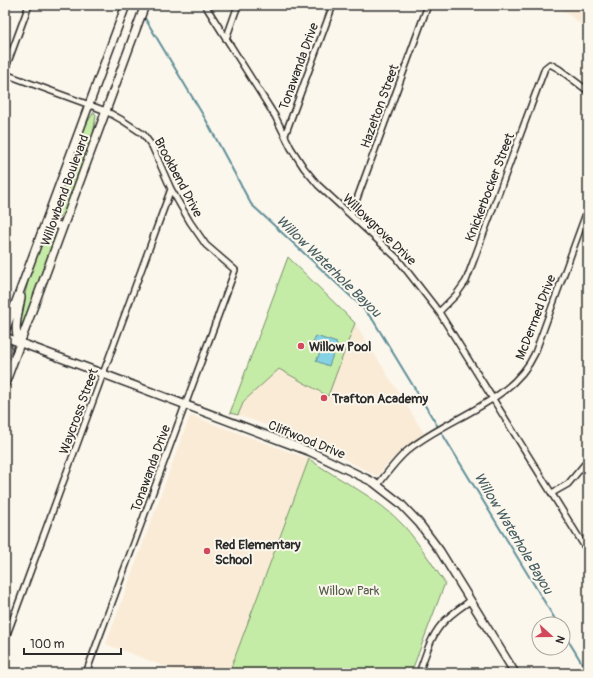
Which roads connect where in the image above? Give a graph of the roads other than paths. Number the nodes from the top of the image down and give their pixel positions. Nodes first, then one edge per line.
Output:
1 (29, 5) edge
2 (145, 5) edge
3 (205, 5) edge
4 (238, 5) edge
5 (333, 5) edge
6 (428, 5) edge
7 (125, 7) edge
8 (226, 39) junction
9 (5, 70) edge
10 (5, 74) edge
11 (588, 91) edge
12 (89, 105) junction
13 (106, 111) junction
14 (285, 135) junction
15 (171, 189) junction
16 (588, 208) edge
17 (351, 215) junction
18 (46, 220) junction
19 (63, 227) junction
20 (235, 270) joint
21 (24, 279) junction
22 (439, 312) junction
23 (5, 331) edge
24 (5, 338) edge
25 (20, 343) junction
26 (5, 369) edge
27 (103, 374) junction
28 (5, 384) edge
29 (493, 398) junction
30 (186, 404) junction
31 (588, 460) edge
32 (378, 485) junction
33 (552, 493) junction
34 (588, 552) edge
35 (470, 601) junction
36 (5, 640) edge
37 (86, 673) edge
38 (419, 673) edge
39 (515, 673) edge

1 - 9 street
2 - 13 main road, Willowbend Boulevard
3 - 8 street, Willowgrove Drive
4 - 8 street
5 - 14 street, Tonawanda Drive
6 - 17 street, Hazelton Street
7 - 12 main road, Willowbend Boulevard
8 - 14 street, Willowgrove Drive
10 - 12 street, Brookbend Drive
11 - 22 street, Knickerbocker Street
12 - 13 street, Brookbend Drive
12 - 18 main road, Willowbend Boulevard
13 - 15 street, Brookbend Drive
13 - 19 main road, Willowbend Boulevard
14 - 17 street, Willowgrove Drive
15 - 20 street, Brookbend Drive
15 - 27 street, Waycross Street
16 - 29 street, McDermed Drive
17 - 22 street, Willowgrove Drive
18 - 19 main road
18 - 21 main road, Willowbend Boulevard
19 - 25 main road, Willowbend Boulevard
20 - 30 street, Tonawanda Drive
21 - 23 main road, Willowbend Boulevard
21 - 25 main road
22 - 29 street, Willowgrove Drive
24 - 25 main road, Cliffwood Drive
24 - 26 main road
25 - 27 main road, Cliffwood Drive
25 - 28 main road, Willowbend Boulevard
27 - 30 main road, Cliffwood Drive
27 - 36 street, Waycross Street
29 - 32 street, McDermed Drive
29 - 33 street, Willowgrove Drive
30 - 32 main road, Cliffwood Drive
30 - 37 street, Tonawanda Drive
31 - 33 street
32 - 35 main road, Cliffwood Drive
33 - 34 street, Willowgrove Drive
35 - 38 street
35 - 39 main road, Cliffwood Drive

